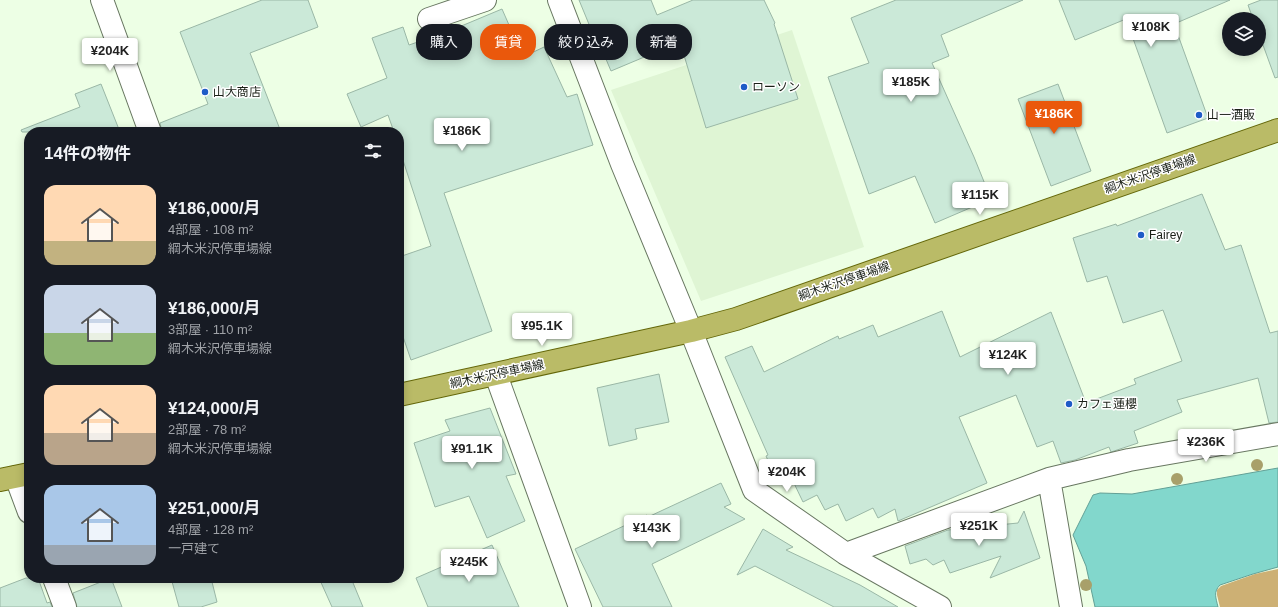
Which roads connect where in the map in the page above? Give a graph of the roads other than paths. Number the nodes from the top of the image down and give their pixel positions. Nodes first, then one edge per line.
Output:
1 (102, 0) edge
2 (485, 0) edge
3 (559, 0) edge
4 (429, 19) dead end
5 (148, 127) edge
6 (1278, 130) edge
7 (691, 331) junction
8 (496, 375) junction
9 (404, 394) edge
10 (1278, 434) edge
11 (15, 477) edge
12 (1049, 479) junction
13 (24, 500) edge
14 (846, 554) junction
15 (56, 583) edge
16 (65, 607) edge
17 (580, 607) edge
18 (940, 607) edge
19 (1071, 607) edge

1 - 5 street
2 - 4 street
3 - 7 street
6 - 7 main road, 綱木米沢停車場線
7 - 8 main road, 綱木米沢停車場線
7 - 14 street
8 - 9 main road, 綱木米沢停車場線
8 - 17 street
10 - 12 street
11 - 13 street
12 - 14 street
12 - 19 street
14 - 18 street
15 - 16 street

